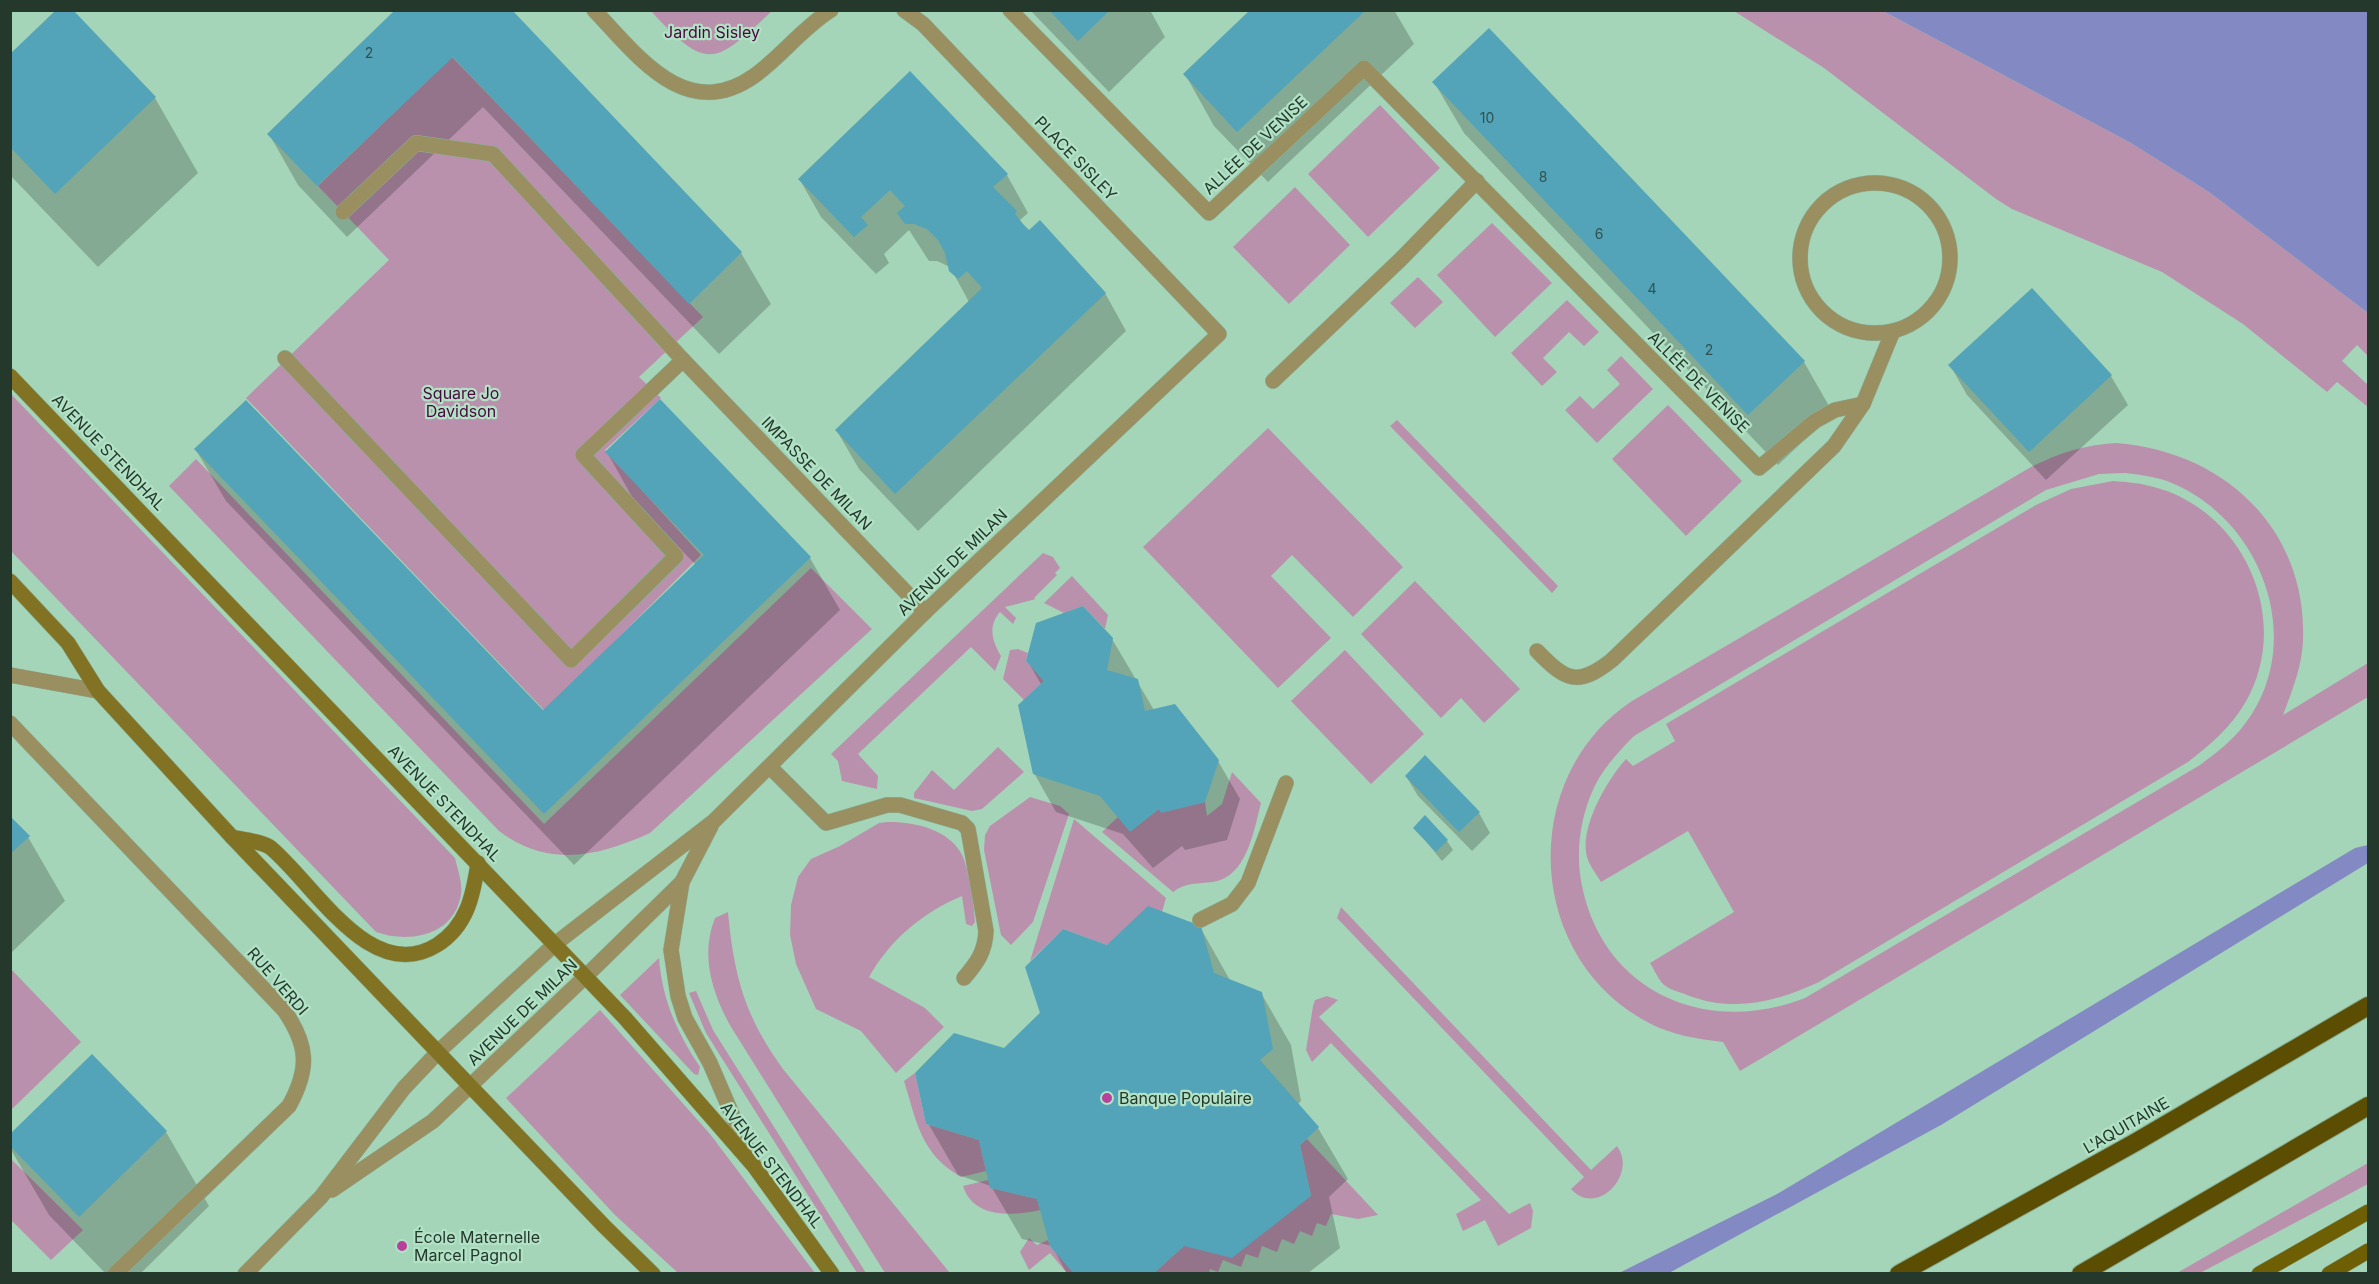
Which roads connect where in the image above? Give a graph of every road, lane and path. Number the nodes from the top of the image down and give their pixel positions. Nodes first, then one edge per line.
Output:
1 (594, 10) edge
2 (831, 10) edge
3 (904, 10) edge
4 (1010, 10) edge
5 (1477, 181) junction
6 (344, 212) dead end
7 (1893, 331) junction
8 (1219, 334) joint
9 (285, 358) dead end
10 (683, 360) junction
11 (10, 376) edge
12 (1273, 381) dead end
13 (1863, 404) junction
14 (10, 581) edge
15 (926, 612) junction
16 (1538, 651) dead end
17 (10, 675) edge
18 (98, 691) junction
19 (10, 723) edge
20 (770, 767) junction
21 (1286, 783) dead end
22 (714, 820) junction
23 (232, 837) junction
24 (478, 863) junction
25 (682, 882) junction
26 (1200, 920) dead end
27 (555, 944) junction
28 (586, 976) junction
29 (964, 978) dead end
30 (2368, 1006) edge
31 (439, 1051) junction
32 (471, 1085) junction
33 (2368, 1106) edge
34 (754, 1166) junction
35 (321, 1197) junction
36 (2368, 1212) edge
37 (2368, 1251) edge
38 (115, 1274) edge
39 (245, 1274) edge
40 (653, 1274) edge
41 (832, 1274) edge
42 (1899, 1274) edge
43 (2081, 1274) edge
44 (2259, 1274) edge
45 (2329, 1274) edge

1 - 2 street
3 - 8 street, PLACE SISLEY
4 - 5 street, ALLÉE DE VENISE
5 - 12 street
5 - 13 street, ALLÉE DE VENISE
6 - 10 street, IMPASSE DE MILAN
7 - 7 street
7 - 13 street
8 - 15 street, AVENUE DE MILAN
9 - 10 street
10 - 15 street, IMPASSE DE MILAN
11 - 24 street, AVENUE STENDHAL
13 - 16 street
14 - 18 street
15 - 20 street, AVENUE DE MILAN
17 - 18 street
18 - 23 street
19 - 38 street, RUE VERDI
20 - 22 street, AVENUE DE MILAN
20 - 29 street
21 - 26 street
22 - 25 street, AVENUE DE MILAN
22 - 27 street, AVENUE DE MILAN
23 - 24 street
23 - 31 street
24 - 27 street, AVENUE STENDHAL
25 - 28 street, AVENUE DE MILAN
25 - 34 street
27 - 28 street, AVENUE STENDHAL
27 - 31 street, AVENUE DE MILAN
28 - 32 street, AVENUE DE MILAN
28 - 34 street, AVENUE STENDHAL
30 - 42 highway, L'AQUITAINE
31 - 32 street
31 - 35 street, AVENUE DE MILAN
32 - 35 street, AVENUE DE MILAN
32 - 40 street
33 - 43 highway
34 - 41 street, AVENUE STENDHAL
35 - 39 street, AVENUE DE MILAN
36 - 44 main road
37 - 45 main road

